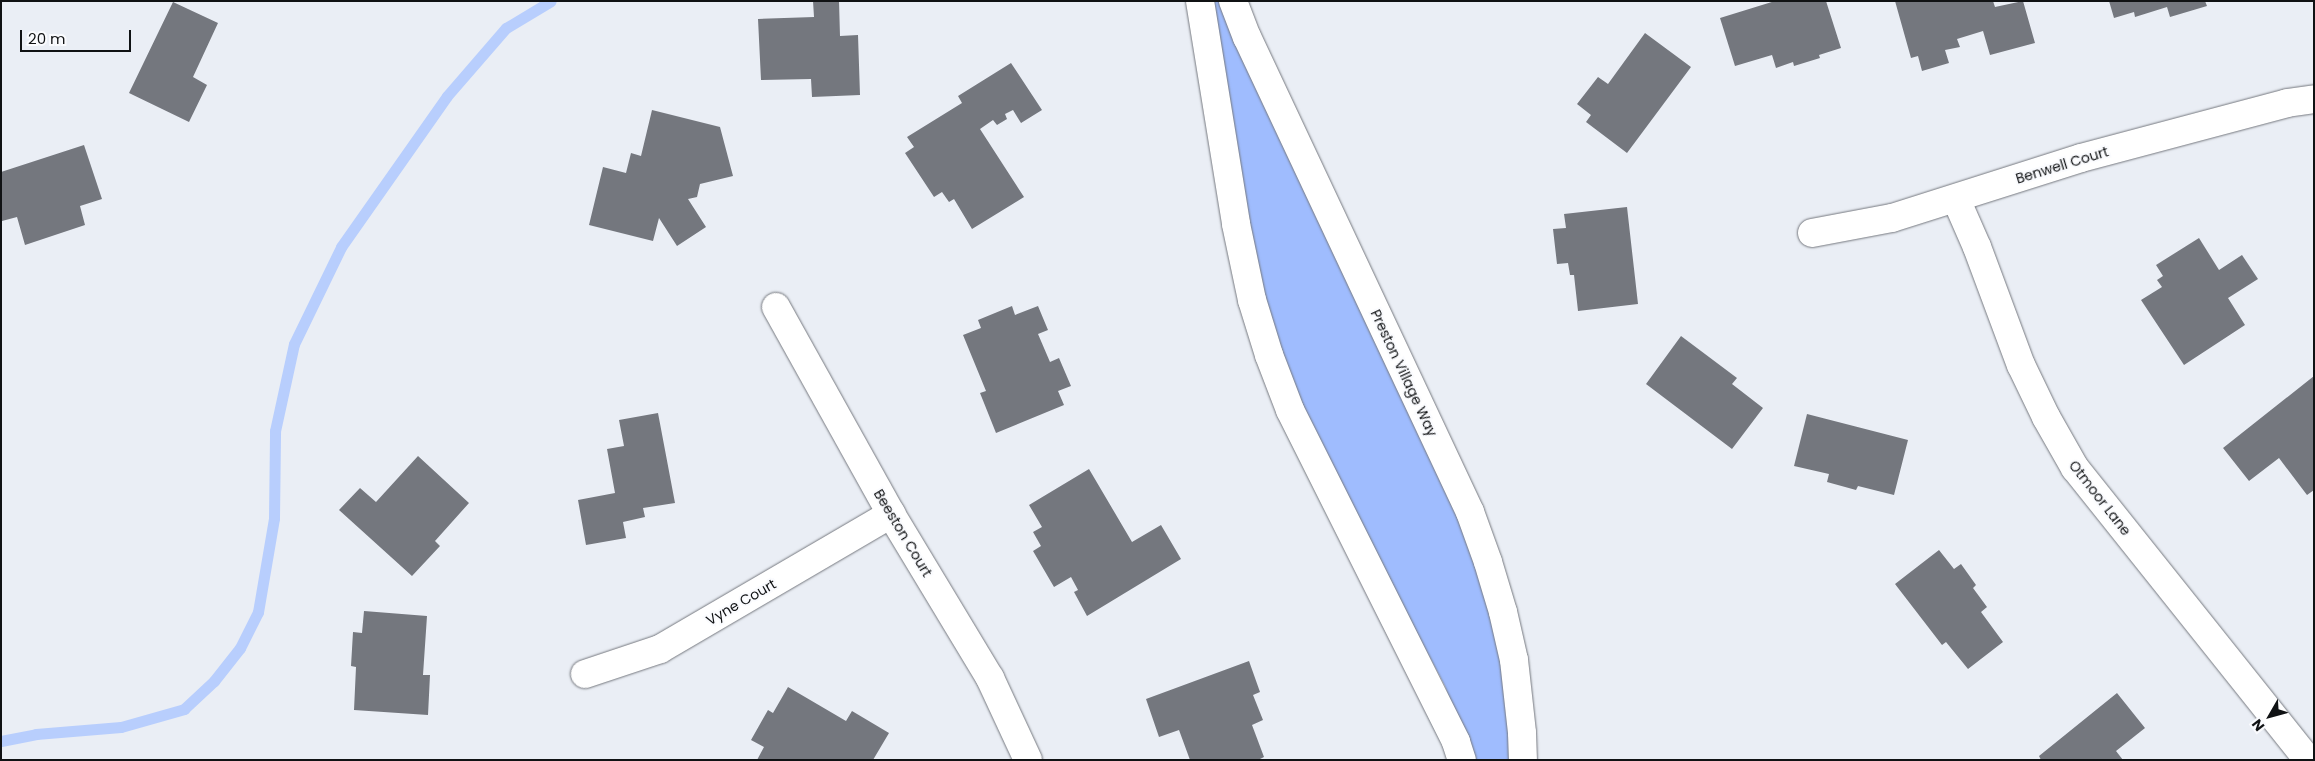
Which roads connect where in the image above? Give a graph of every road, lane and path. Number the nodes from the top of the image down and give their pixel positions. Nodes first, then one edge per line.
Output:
1 (1200, 1) edge
2 (1234, 1) edge
3 (2314, 99) edge
4 (1956, 199) junction
5 (1812, 234) dead end
6 (776, 307) dead end
7 (891, 514) junction
8 (585, 674) dead end
9 (2304, 758) edge
10 (1028, 760) edge
11 (1462, 760) edge
12 (1523, 760) edge

1 - 11 street
2 - 12 street, Preston Village Way
3 - 4 street, Benwell Court
4 - 5 street, Benwell Court
4 - 9 street, Otmoor Lane
6 - 7 street, Beeston Court
7 - 8 street, Vyne Court
7 - 10 street, Beeston Court

